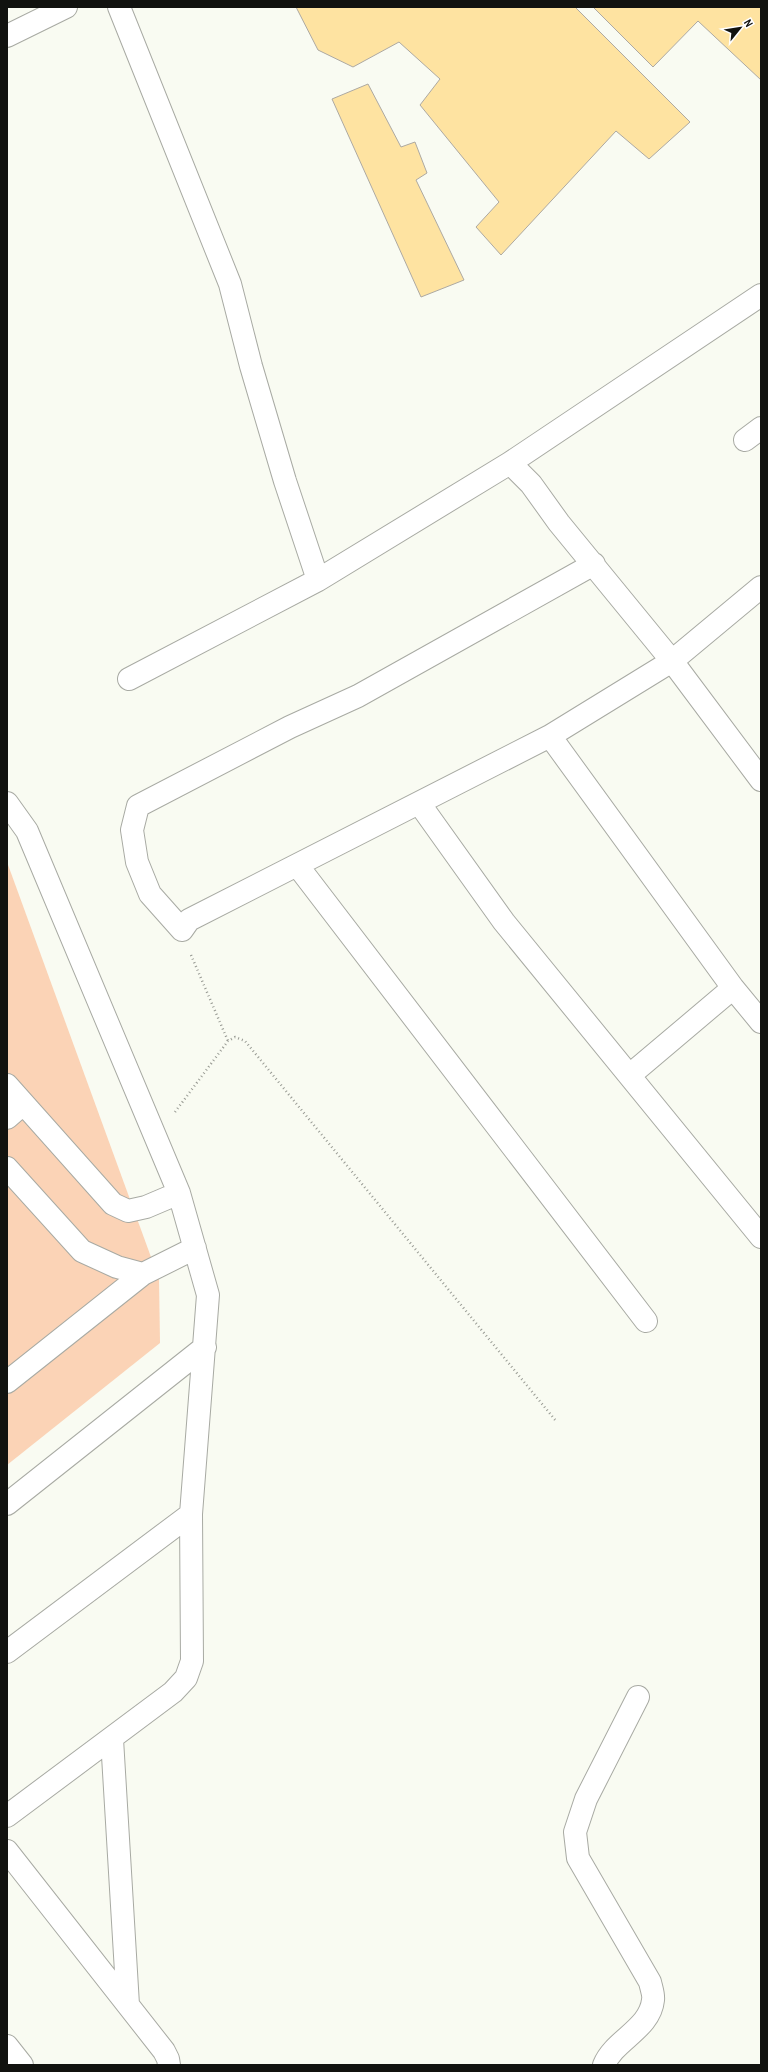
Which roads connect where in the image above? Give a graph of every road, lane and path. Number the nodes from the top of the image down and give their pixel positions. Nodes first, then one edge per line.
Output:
1 (66, 7) edge
2 (119, 7) edge
3 (7, 36) edge
4 (761, 295) edge
5 (510, 463) junction
6 (594, 564) junction
7 (318, 580) junction
8 (761, 587) edge
9 (672, 661) junction
10 (129, 679) dead end
11 (550, 736) junction
12 (760, 777) edge
13 (7, 803) edge
14 (419, 803) junction
15 (297, 865) junction
16 (182, 930) junction
17 (733, 988) junction
18 (761, 1022) edge
19 (228, 1042) junction
20 (630, 1075) junction
21 (7, 1085) edge
22 (15, 1111) edge
23 (156, 1137) junction
24 (7, 1168) edge
25 (179, 1193) junction
26 (761, 1237) edge
27 (195, 1248) junction
28 (143, 1274) junction
29 (646, 1320) dead end
30 (205, 1347) junction
31 (7, 1382) edge
32 (556, 1421) dead end
33 (7, 1504) edge
34 (191, 1514) junction
35 (7, 1652) edge
36 (638, 1697) dead end
37 (112, 1739) junction
38 (7, 1816) edge
39 (7, 1851) edge
40 (128, 2005) junction
41 (7, 2046) edge
42 (22, 2065) edge
43 (169, 2065) edge
44 (604, 2065) edge

1 - 3 street
2 - 7 street
4 - 5 street
5 - 6 street
5 - 7 street
6 - 9 street
6 - 16 street
7 - 10 street
8 - 9 street
9 - 11 street
9 - 12 street
11 - 14 street
11 - 17 street
13 - 23 street
14 - 15 street
14 - 20 street
15 - 16 street
15 - 29 street
16 - 19 path
17 - 18 street
17 - 20 street
19 - 23 path
19 - 32 path
20 - 26 street
21 - 22 street
22 - 25 street
23 - 25 street
24 - 28 street
25 - 27 street
27 - 28 street
27 - 30 street
28 - 31 street
30 - 33 street
30 - 34 street
34 - 35 street
34 - 37 street
36 - 44 street
37 - 38 street
37 - 40 street
39 - 40 street
40 - 43 street
41 - 42 street

